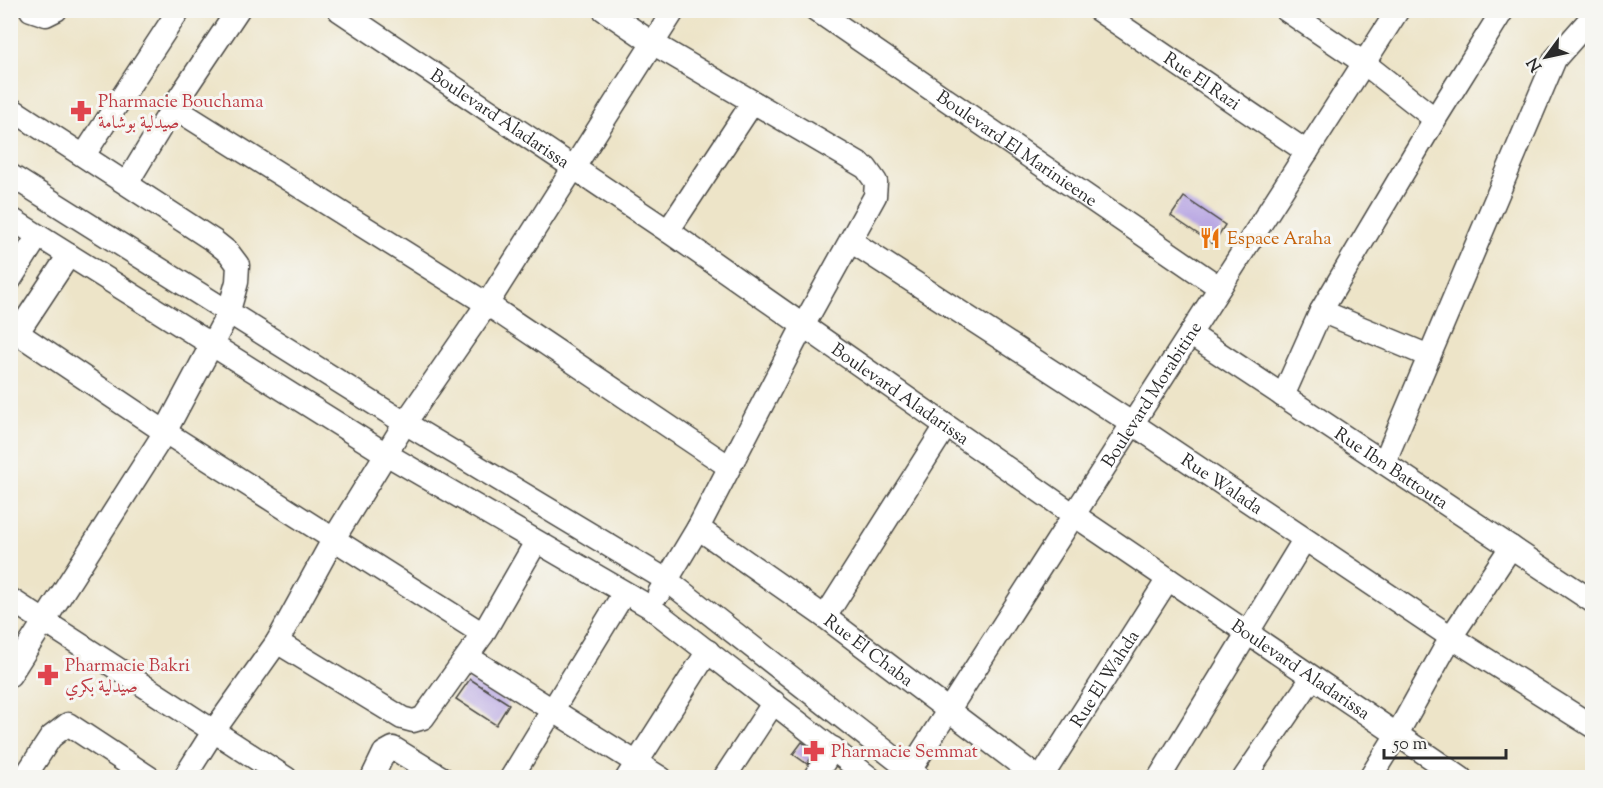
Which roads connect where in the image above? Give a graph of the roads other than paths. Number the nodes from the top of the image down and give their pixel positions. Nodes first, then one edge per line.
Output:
1 (31, 10) edge
2 (56, 10) edge
3 (179, 10) edge
4 (238, 10) edge
5 (339, 10) edge
6 (604, 10) edge
7 (674, 10) edge
8 (816, 10) edge
9 (1098, 10) edge
10 (1286, 10) edge
11 (1398, 10) edge
12 (1503, 10) edge
13 (1593, 17) edge
14 (654, 44) junction
15 (1364, 63) junction
16 (753, 102) junction
17 (173, 107) junction
18 (10, 108) edge
19 (1435, 119) junction
20 (1307, 152) junction
21 (84, 155) junction
22 (571, 168) junction
23 (10, 176) edge
24 (127, 183) junction
25 (10, 218) edge
26 (668, 231) junction
27 (38, 236) junction
28 (852, 242) junction
29 (69, 255) junction
30 (10, 280) edge
31 (1219, 287) junction
32 (487, 304) junction
33 (1321, 311) junction
34 (228, 314) junction
35 (803, 326) junction
36 (14, 330) edge
37 (1190, 334) junction
38 (213, 344) junction
39 (1429, 356) junction
40 (1283, 396) junction
41 (405, 423) junction
42 (1132, 423) junction
43 (946, 426) junction
44 (165, 432) junction
45 (386, 454) junction
46 (1384, 463) junction
47 (728, 466) junction
48 (1074, 514) junction
49 (698, 528) junction
50 (333, 540) junction
51 (1304, 540) junction
52 (536, 542) junction
53 (1511, 547) junction
54 (1168, 579) junction
55 (668, 580) junction
56 (624, 593) junction
57 (10, 599) edge
58 (1593, 601) edge
59 (650, 607) junction
60 (825, 617) junction
61 (44, 620) junction
62 (483, 634) junction
63 (1249, 634) junction
64 (1451, 637) junction
65 (278, 642) junction
66 (708, 651) junction
67 (468, 657) junction
68 (10, 675) edge
69 (1312, 678) junction
70 (774, 702) junction
71 (552, 711) junction
72 (948, 711) junction
73 (1593, 726) edge
74 (213, 732) junction
75 (1396, 736) junction
76 (833, 748) junction
77 (632, 770) edge
78 (912, 775) edge
79 (24, 777) edge
80 (150, 777) edge
81 (184, 777) edge
82 (286, 777) edge
83 (372, 777) edge
84 (442, 777) edge
85 (511, 777) edge
86 (662, 777) edge
87 (724, 777) edge
88 (814, 777) edge
89 (870, 777) edge
90 (1039, 777) edge
91 (1159, 777) edge
92 (1244, 777) edge
93 (1370, 777) edge
94 (1461, 777) edge

1 - 2 street
3 - 21 street
4 - 17 street
5 - 22 street, Boulevard Aladarissa
6 - 14 street
7 - 14 street
8 - 31 street, Boulevard El Marinieene
9 - 20 street, Rue El Razi
10 - 15 street
11 - 15 street, Boulevard Morabitine
12 - 19 street
13 - 39 street
14 - 16 street
14 - 22 street
15 - 19 street
15 - 20 street, Boulevard Morabitine
16 - 26 street
16 - 28 street
17 - 24 street
17 - 32 street
18 - 21 street
19 - 33 street
20 - 31 street, Boulevard Morabitine
21 - 24 street
22 - 26 street, Boulevard Aladarissa
22 - 32 street
23 - 34 street
24 - 34 street
25 - 27 street
26 - 35 street, Boulevard Aladarissa
27 - 29 street
27 - 30 street
28 - 35 street
28 - 42 street, Rue Walada
29 - 36 street
29 - 38 street
31 - 37 street, Boulevard Morabitine
32 - 41 street
32 - 47 street
33 - 39 street
33 - 40 street
34 - 38 street
34 - 41 street
35 - 43 street, Boulevard Aladarissa
35 - 47 street
36 - 44 street
37 - 40 street, Rue Ibn Battouta
37 - 42 street, Boulevard Morabitine
38 - 44 street
38 - 45 street
39 - 46 street
40 - 46 street, Rue Ibn Battouta
41 - 45 street
41 - 55 street
42 - 48 street, Boulevard Morabitine
42 - 51 street, Rue Walada
43 - 48 street, Boulevard Aladarissa
43 - 60 street
44 - 50 street
44 - 61 street
45 - 50 street
45 - 52 street
46 - 53 street, Rue Ibn Battouta
47 - 49 street
48 - 54 street, Boulevard Aladarissa
48 - 72 street, Boulevard Morabitine
49 - 55 street
49 - 60 street, Rue El Chaba
50 - 62 street
50 - 65 street
51 - 63 street
51 - 64 street, Rue Walada
52 - 56 street
52 - 62 street
53 - 58 street, Rue Ibn Battouta
53 - 64 street
54 - 63 street, Boulevard Aladarissa
54 - 90 street, Rue El Wahda
55 - 59 street
55 - 78 street
56 - 59 street
56 - 71 street
57 - 61 street
59 - 66 street
60 - 72 street, Rue El Chaba
61 - 68 street
61 - 74 street
62 - 67 street
63 - 69 street, Boulevard Aladarissa
63 - 91 street
64 - 73 street, Rue Walada
64 - 75 street
65 - 67 street
65 - 74 street
66 - 70 street
66 - 77 street
67 - 71 street
69 - 75 street, Boulevard Aladarissa
69 - 92 street
70 - 76 street
70 - 87 street
71 - 77 street
71 - 85 street
72 - 78 street, Boulevard Morabitine
72 - 90 street, Rue El Chaba
74 - 81 street
74 - 82 street
75 - 93 street
75 - 94 street, Boulevard Aladarissa
76 - 88 street
76 - 89 street
77 - 86 street
79 - 80 street
83 - 84 street

